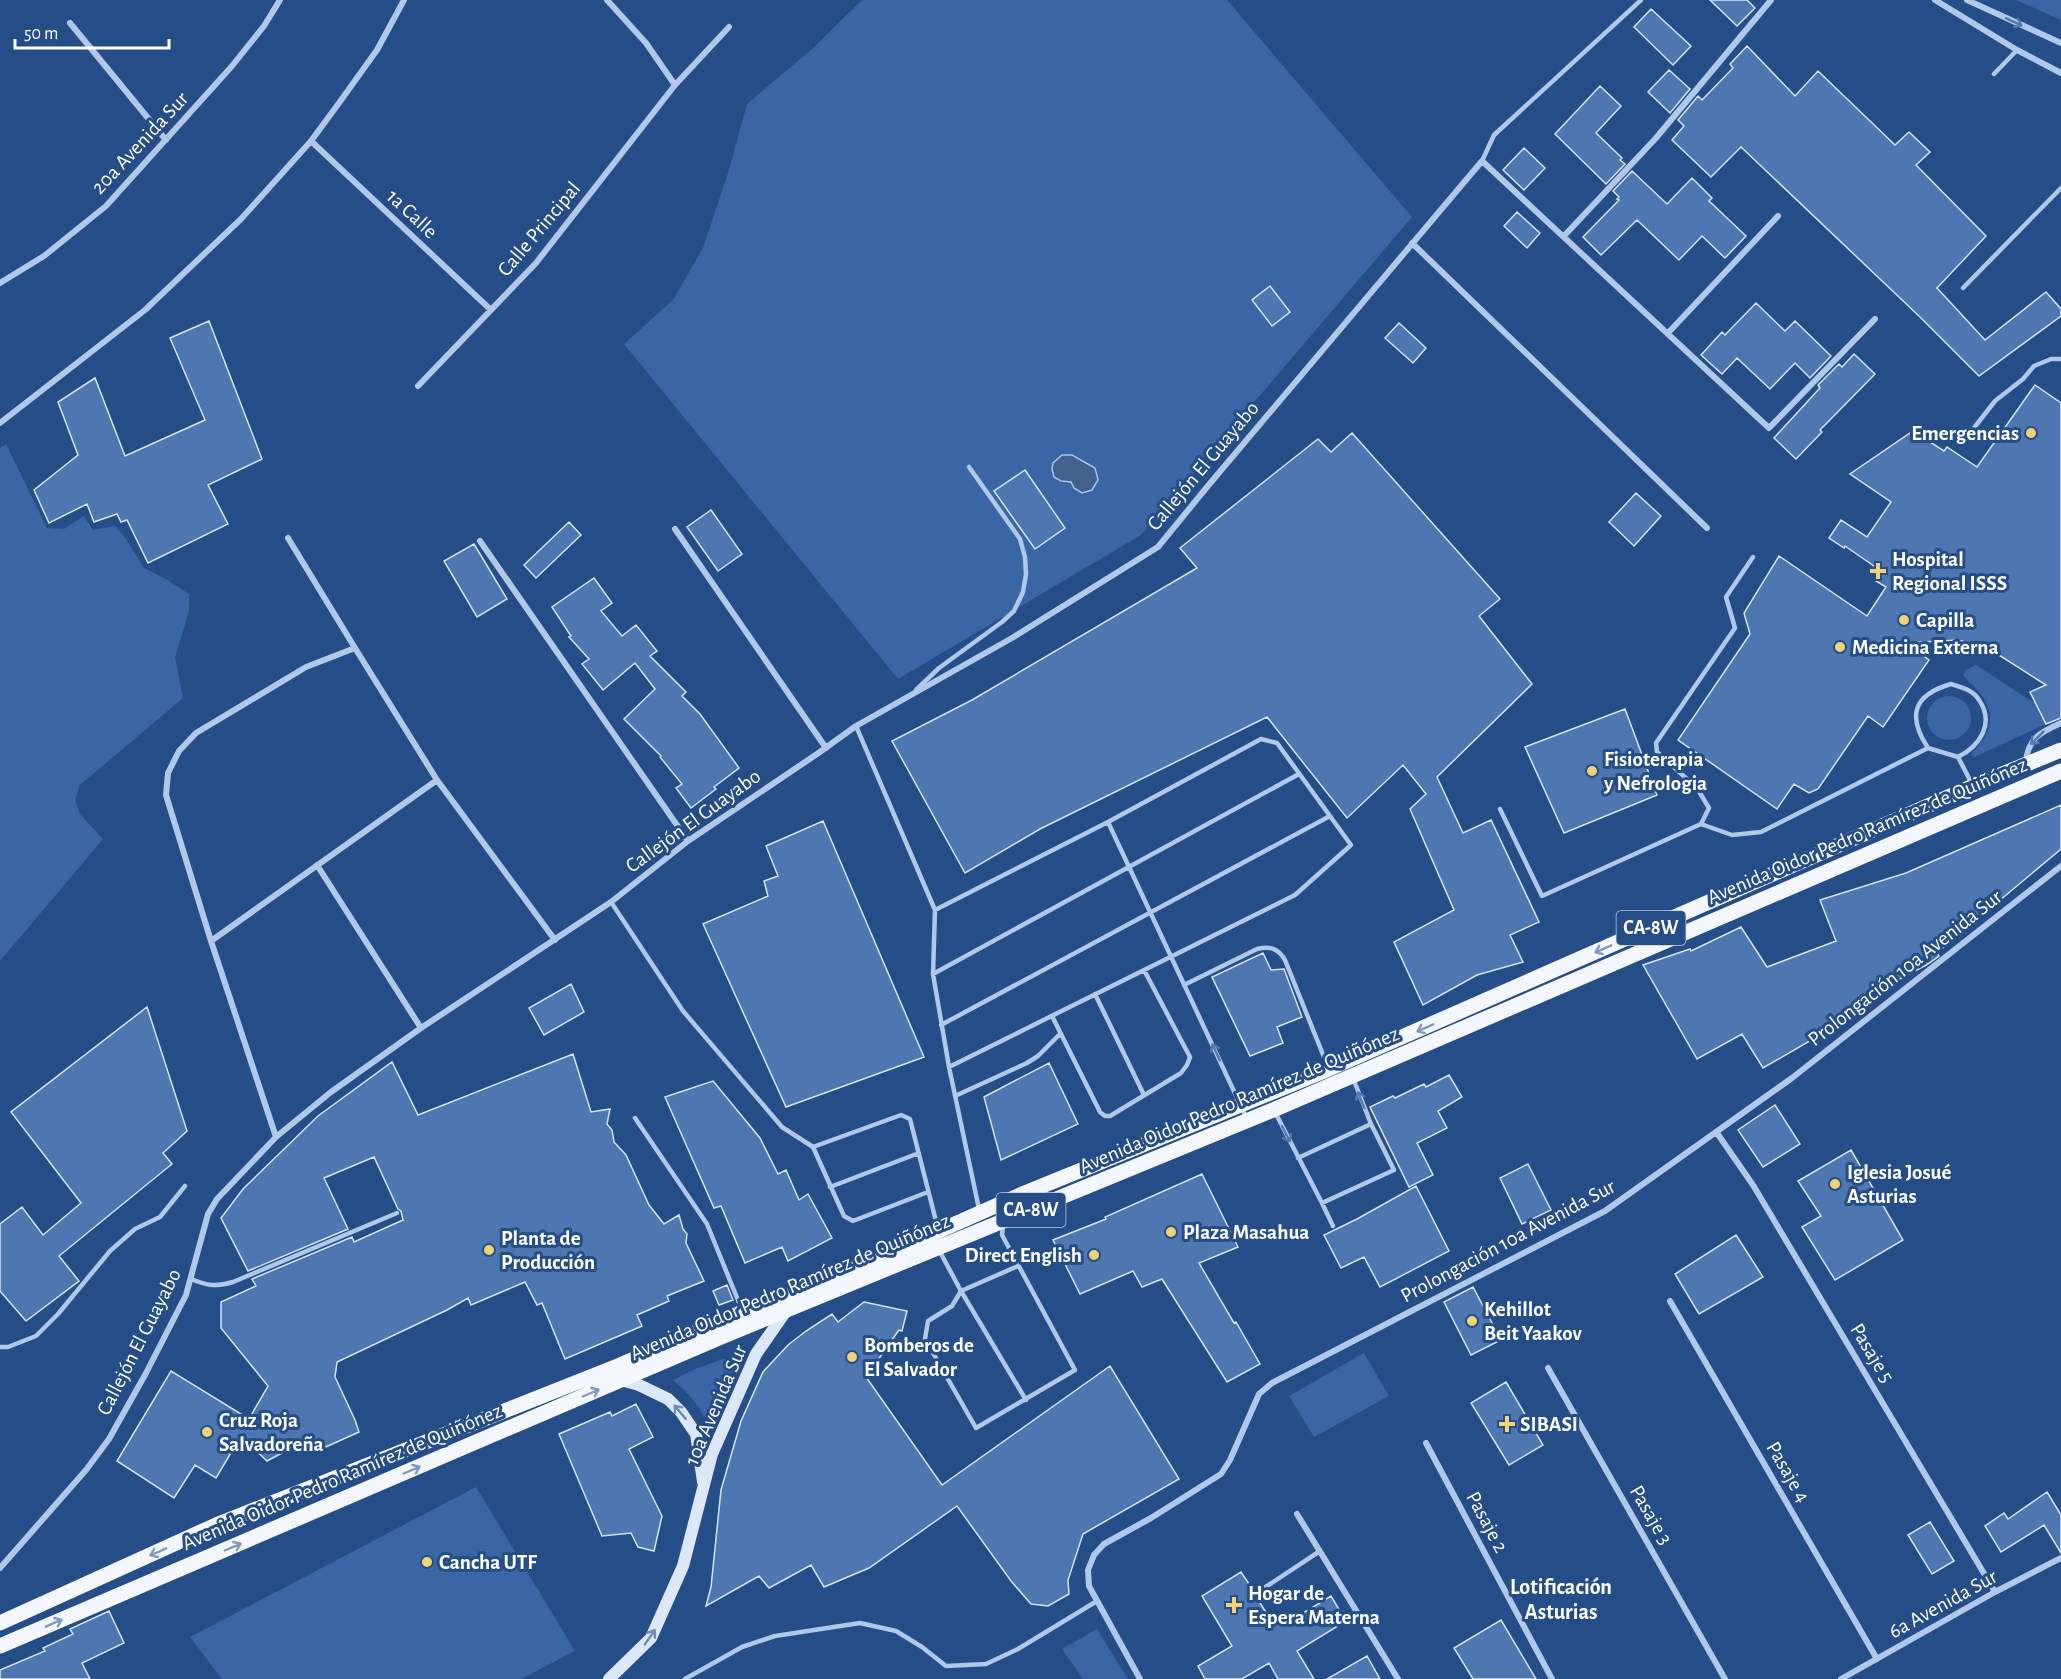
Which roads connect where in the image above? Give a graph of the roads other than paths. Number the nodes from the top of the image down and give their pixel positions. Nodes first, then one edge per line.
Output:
1 (280, 0) edge
2 (404, 0) edge
3 (607, 0) edge
4 (1641, 0) edge
5 (1771, 0) edge
6 (1935, 0) edge
7 (1966, 0) edge
8 (70, 23) dead end
9 (729, 27) dead end
10 (2061, 43) edge
11 (2017, 50) junction
12 (2061, 73) edge
13 (1994, 74) dead end
14 (675, 85) junction
15 (166, 140) junction
16 (311, 141) junction
17 (1482, 161) junction
18 (2061, 188) edge
19 (1778, 216) dead end
20 (1564, 236) junction
21 (1412, 243) junction
22 (0, 283) edge
23 (1963, 288) dead end
24 (491, 310) junction
25 (1875, 319) dead end
26 (1668, 333) junction
27 (2061, 359) edge
28 (418, 386) dead end
29 (0, 423) edge
30 (1963, 442) dead end
31 (969, 467) dead end
32 (1707, 528) dead end
33 (675, 529) dead end
34 (288, 538) dead end
35 (480, 540) dead end
36 (1753, 557) dead end
37 (355, 648) junction
38 (912, 694) junction
39 (2061, 723) edge
40 (856, 726) junction
41 (826, 748) junction
42 (1928, 748) junction
43 (2061, 750) edge
44 (1958, 757) junction
45 (2026, 764) junction
46 (2061, 771) edge
47 (1299, 774) junction
48 (437, 780) junction
49 (1973, 786) junction
50 (1500, 809) dead end
51 (1330, 816) junction
52 (1108, 822) junction
53 (1701, 824) junction
54 (688, 842) junction
55 (317, 866) junction
56 (2061, 866) edge
57 (1130, 868) junction
58 (611, 902) junction
59 (934, 910) junction
60 (1150, 912) junction
61 (555, 940) junction
62 (211, 941) junction
63 (1172, 958) junction
64 (1144, 970) junction
65 (933, 974) junction
66 (1184, 985) junction
67 (1095, 994) junction
68 (1052, 1016) junction
69 (941, 1026) junction
70 (421, 1028) junction
71 (1060, 1034) junction
72 (949, 1067) junction
73 (1329, 1069) junction
74 (1352, 1076) junction
75 (1144, 1095) junction
76 (955, 1096) junction
77 (1241, 1105) junction
78 (1274, 1110) junction
79 (635, 1118) dead end
80 (1247, 1120) junction
81 (1371, 1124) junction
82 (1718, 1133) junction
83 (276, 1137) junction
84 (813, 1148) junction
85 (918, 1153) junction
86 (1298, 1158) junction
87 (184, 1186) dead end
88 (830, 1186) junction
89 (928, 1192) junction
90 (1322, 1203) junction
91 (980, 1212) junction
92 (397, 1213) dead end
93 (1004, 1222) junction
94 (1333, 1226) dead end
95 (936, 1238) junction
96 (1018, 1266) junction
97 (191, 1280) junction
98 (961, 1291) junction
99 (1670, 1301) dead end
100 (786, 1311) junction
101 (743, 1312) junction
102 (0, 1347) edge
103 (1548, 1368) dead end
104 (597, 1374) junction
105 (621, 1380) junction
106 (1026, 1400) junction
107 (1426, 1443) dead end
108 (704, 1486) junction
109 (1297, 1514) dead end
110 (1320, 1551) junction
111 (2061, 1558) edge
112 (0, 1568) edge
113 (1995, 1592) junction
114 (1255, 1594) dead end
115 (1097, 1601) junction
116 (0, 1623) edge
117 (0, 1646) edge
118 (1877, 1659) junction
119 (609, 1679) edge
120 (686, 1679) edge
121 (1140, 1679) edge
122 (1398, 1679) edge
123 (1552, 1679) edge
124 (1725, 1679) edge
125 (1842, 1679) edge

1 - 15 street, 20a Avenida Sur
2 - 16 street
3 - 14 street
4 - 17 lane
5 - 20 street
6 - 11 street
7 -> 10 street
8 - 15 street
9 - 14 street, Calle Principal
11 - 12 street
11 - 13 lane
14 - 24 street, Calle Principal
15 - 22 street, 20a Avenida Sur
16 - 24 street, 1a Calle
16 - 29 street
17 - 20 street
17 - 21 street, Callejón El Guayabo
18 - 23 lane
19 - 26 street
20 - 26 street
21 - 32 street
21 - 38 street, Callejón El Guayabo
24 - 28 street, Calle Principal
25 - 26 street
27 - 30 lane
31 - 38 lane
33 - 41 street
34 - 37 street
35 - 54 street
36 - 53 lane
37 - 48 street
37 - 62 street
38 - 40 street, Callejón El Guayabo
39 -> 45 street
40 - 41 street, Callejón El Guayabo
40 - 59 lane
41 - 54 street, Callejón El Guayabo
42 - 44 lane
42 - 44 lane
42 - 53 lane
43 - 45 main road, Avenida Oidor Pedro Ramírez de Quiñónez / CA-8W
44 - 49 lane
45 - 49 main road, Avenida Oidor Pedro Ramírez de Quiñónez / CA-8W
46 - 74 main road, Avenida Oidor Pedro Ramírez de Quiñónez / CA-8W
47 - 51 lane
47 - 52 lane
47 - 57 lane
48 - 55 street
48 - 61 street
49 -> 73 main road, Avenida Oidor Pedro Ramírez de Quiñónez / CA-8W
50 - 53 lane
51 - 60 lane
51 - 63 lane
52 - 57 lane
52 - 59 lane
54 - 58 street, Callejón El Guayabo
55 - 62 street
55 - 70 street
56 - 82 street, Prolongación 10a Avenida Sur
57 - 60 lane
57 - 65 lane
58 - 61 street, Callejón El Guayabo
58 - 84 lane
59 - 65 lane
60 - 63 lane
60 - 69 lane
61 - 70 street, Callejón El Guayabo
62 - 83 street
63 - 64 lane
63 - 66 lane
64 - 67 lane
64 - 75 lane
65 - 69 lane
66 - 73 lane
77 -> 66 lane
67 - 68 lane
67 - 75 lane
68 - 71 lane
68 - 72 lane
69 - 72 lane
70 - 83 street, Callejón El Guayabo
71 - 75 lane
71 - 76 lane
72 - 76 lane
73 - 77 main road, Avenida Oidor Pedro Ramírez de Quiñónez / CA-8W
74 - 78 main road, Avenida Oidor Pedro Ramírez de Quiñónez / CA-8W
81 -> 74 lane
76 - 91 lane
77 - 80 lane
77 - 91 main road, Avenida Oidor Pedro Ramírez de Quiñónez / CA-8W
78 - 80 main road, Avenida Oidor Pedro Ramírez de Quiñónez / CA-8W
78 -> 86 lane
79 - 101 lane
80 - 93 main road, Avenida Oidor Pedro Ramírez de Quiñónez / CA-8W
81 - 86 lane
81 - 90 lane
82 - 113 street, Pasaje 5
82 - 115 street, Prolongación 10a Avenida Sur
83 - 97 street, Callejón El Guayabo
84 - 85 lane
84 - 88 lane
85 - 88 lane
85 - 89 lane
86 - 90 lane
87 - 102 lane
88 - 89 lane
89 - 95 lane
90 - 94 lane
91 - 95 main road, Avenida Oidor Pedro Ramírez de Quiñónez / CA-8W
92 - 97 lane
93 - 95 main road, Avenida Oidor Pedro Ramírez de Quiñónez / CA-8W
93 - 96 lane
95 - 98 lane
95 - 100 main road, Avenida Oidor Pedro Ramírez de Quiñónez / CA-8W
95 - 101 main road, Avenida Oidor Pedro Ramírez de Quiñónez / CA-8W
96 - 98 lane
96 - 106 lane
97 - 112 street, Callejón El Guayabo
98 - 106 lane
98 - 106 lane
99 - 118 street, Pasaje 4
100 - 105 main road, Avenida Oidor Pedro Ramírez de Quiñónez / CA-8W
100 - 108 street, 10a Avenida Sur
101 - 104 main road, Avenida Oidor Pedro Ramírez de Quiñónez / CA-8W
103 - 124 street, Pasaje 3
104 - 105 street, 10a Avenida Sur
104 -> 116 main road, Avenida Oidor Pedro Ramírez de Quiñónez / CA-8W
108 -> 105 street, 10a Avenida Sur
117 -> 105 main road, Avenida Oidor Pedro Ramírez de Quiñónez / CA-8W
107 - 123 street, Pasaje 2
119 -> 108 street, 10a Avenida Sur
109 - 110 street
110 - 114 lane
110 - 122 street
111 - 113 street, 6a Avenida Sur
113 - 118 street, 6a Avenida Sur
115 - 120 lane
115 - 121 street
118 - 125 street, 6a Avenida Sur

